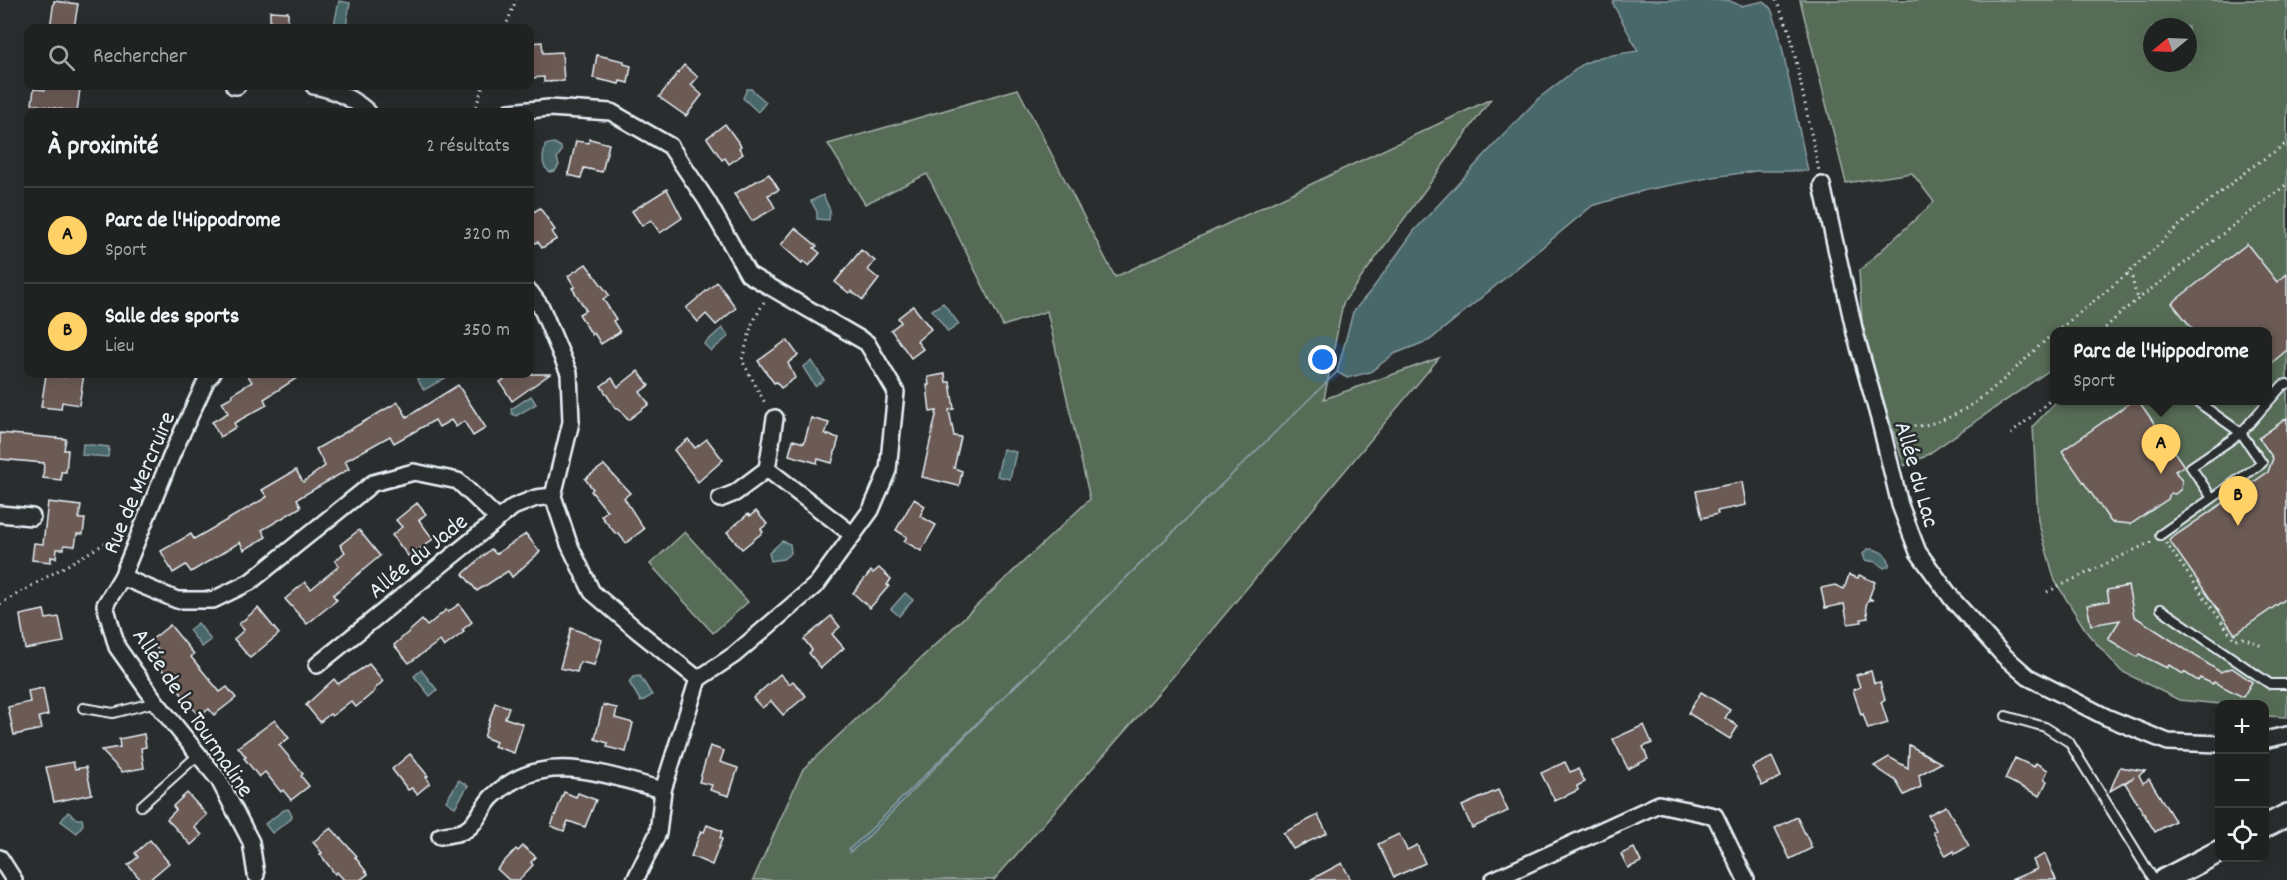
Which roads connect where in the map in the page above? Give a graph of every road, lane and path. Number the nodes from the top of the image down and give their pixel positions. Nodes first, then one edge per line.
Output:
1 (516, 0) edge
2 (1776, 0) edge
3 (507, 24) edge
4 (331, 90) edge
5 (482, 90) edge
6 (364, 108) edge
7 (475, 108) edge
8 (534, 110) edge
9 (2287, 143) edge
10 (2287, 184) edge
11 (1822, 185) joint
12 (2127, 274) junction
13 (772, 288) junction
14 (534, 297) edge
15 (2137, 300) junction
16 (2061, 327) edge
17 (2107, 327) edge
18 (2050, 337) edge
19 (208, 378) edge
20 (2287, 384) edge
21 (2272, 398) edge
22 (2050, 401) edge
23 (2202, 405) edge
24 (2266, 405) edge
25 (775, 418) joint
26 (1880, 422) junction
27 (2241, 433) junction
28 (2011, 434) dead end
29 (767, 469) junction
30 (553, 496) junction
31 (2212, 498) junction
32 (720, 499) dead end
33 (0, 514) edge
34 (32, 517) dead end
35 (498, 519) junction
36 (143, 526) junction
37 (853, 535) junction
38 (2160, 535) junction
39 (122, 577) junction
40 (2047, 592) dead end
41 (0, 604) edge
42 (2161, 609) dead end
43 (2262, 646) dead end
44 (317, 665) dead end
45 (698, 679) junction
46 (2287, 684) edge
47 (156, 702) junction
48 (83, 708) dead end
49 (2006, 716) dead end
50 (2287, 735) edge
51 (2269, 739) edge
52 (2215, 744) edge
53 (198, 754) junction
54 (663, 790) junction
55 (141, 806) dead end
56 (440, 836) dead end
57 (2215, 854) edge
58 (0, 858) edge
59 (256, 878) edge
60 (14, 880) edge
61 (635, 880) edge
62 (1492, 880) edge
63 (1746, 880) edge
64 (2154, 880) edge
65 (2164, 880) edge

1 - 3 path
2 - 11 path
4 - 6 street
5 - 7 path
8 - 13 street
9 - 12 path
10 - 15 path
11 - 26 street, Allée du Lac
12 - 15 path
12 - 16 path
13 - 25 path
13 - 37 street
14 - 30 street
15 - 17 path
18 - 26 path
19 - 36 street, Rue de Mercruire
20 - 21 lane
22 - 28 path
23 - 27 lane
24 - 27 lane
25 - 29 street
26 - 52 street, Allée du Lac
27 - 31 lane
27 - 31 lane
29 - 32 street
29 - 37 street
30 - 35 street, Allée du Jade
30 - 45 street
31 - 38 lane
33 - 34 street
35 - 39 street
35 - 44 street, Allée du Jade
36 - 39 street, Rue de Mercruire
36 - 41 path
37 - 45 street
38 - 40 path
38 - 43 path
39 - 47 street, Allée de la Tourmaline
42 - 46 lane
45 - 54 street
47 - 48 lane
47 - 53 street, Allée de la Tourmaline
49 - 64 lane
50 - 51 street
53 - 55 lane
53 - 59 street, Allée de la Tourmaline
54 - 56 street
54 - 61 street
57 - 65 street
58 - 60 street
62 - 63 street

